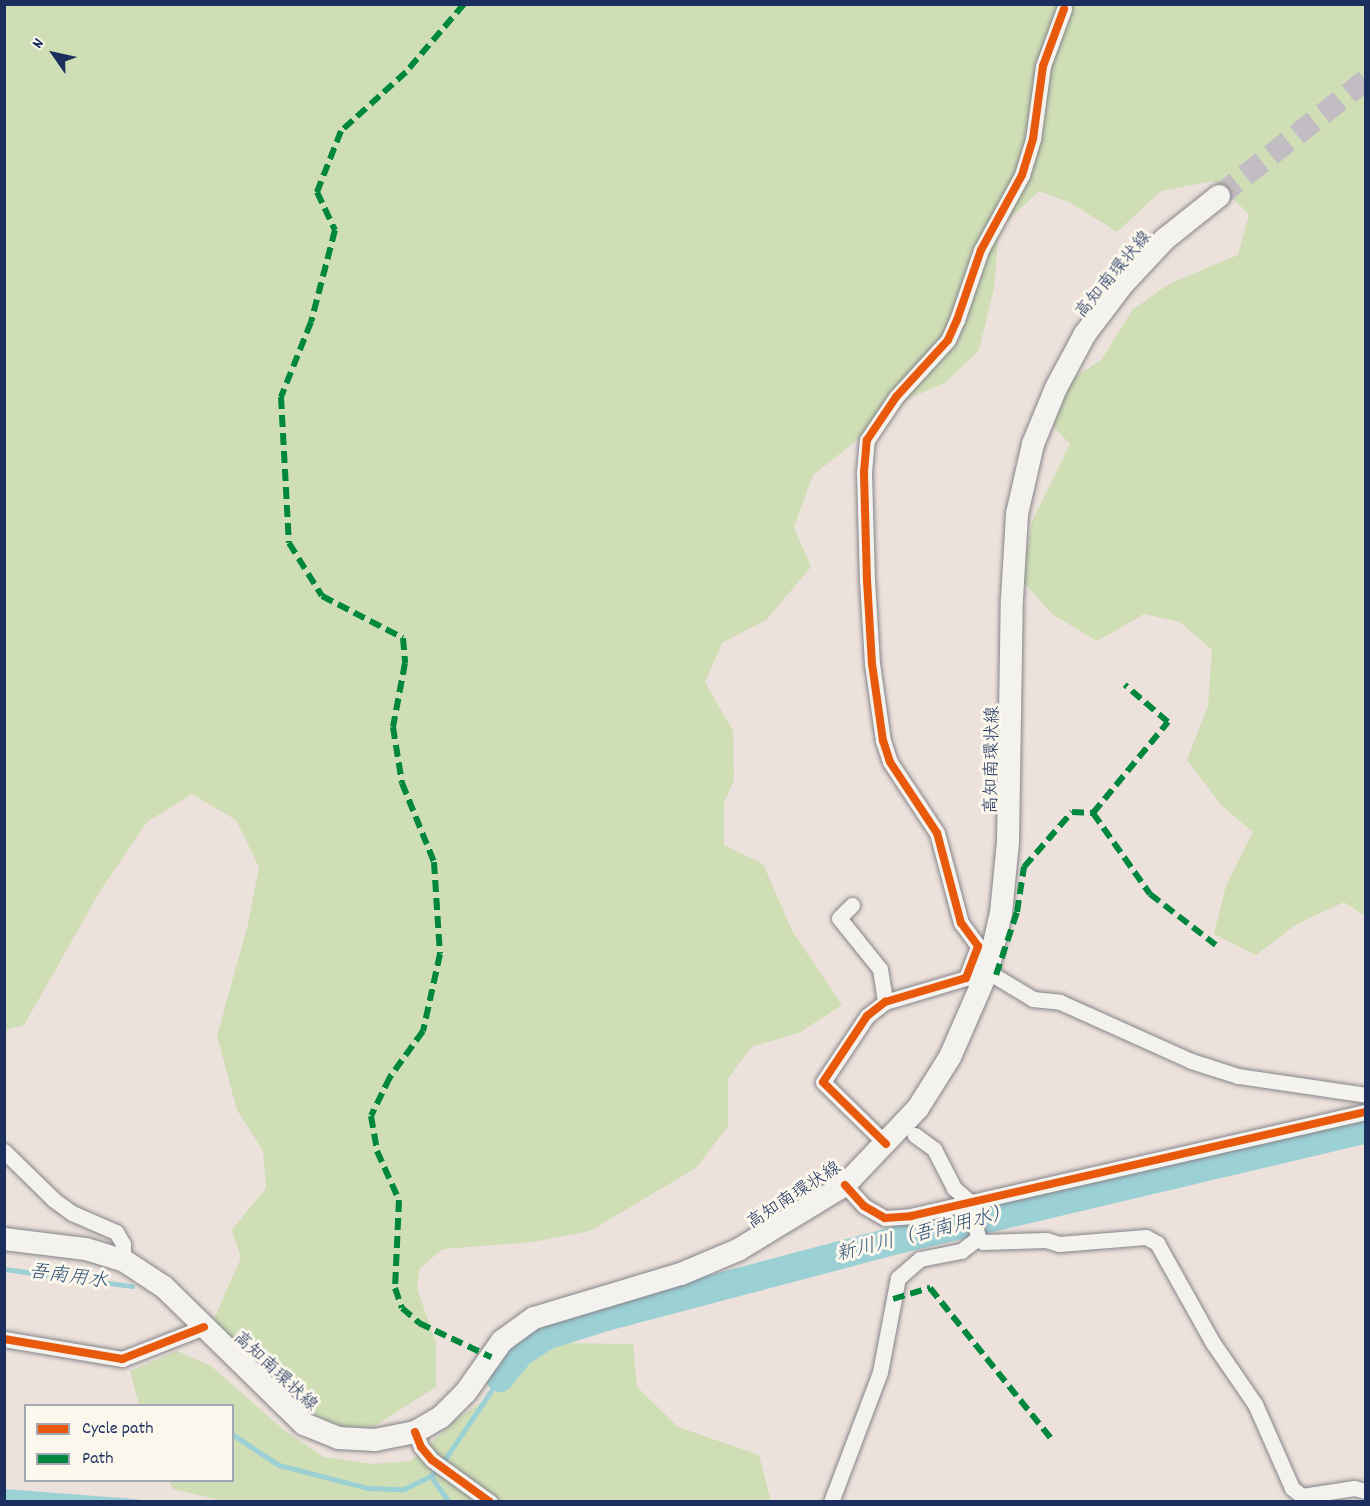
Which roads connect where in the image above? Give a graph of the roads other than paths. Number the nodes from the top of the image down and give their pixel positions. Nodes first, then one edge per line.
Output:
1 (1064, 9) dead end
2 (1219, 196) tunnel mouth
3 (852, 905) dead end
4 (980, 967) junction
5 (885, 1002) junction
6 (1365, 1095) edge
7 (1365, 1112) edge
8 (915, 1136) dead end
9 (886, 1144) junction
10 (4, 1151) edge
11 (845, 1185) junction
12 (972, 1208) junction
13 (976, 1234) junction
14 (4, 1239) edge
15 (123, 1260) junction
16 (204, 1327) junction
17 (4, 1340) edge
18 (415, 1432) junction
19 (1365, 1491) edge
20 (490, 1502) edge
21 (831, 1502) edge

1 - 4 street
2 - 4 main road, 高知南環状線
3 - 5 street
4 - 5 street
4 - 6 street
4 - 9 main road, 高知南環状線
5 - 9 street
7 - 12 street
8 - 12 street
9 - 11 main road, 高知南環状線
10 - 15 street
11 - 12 street
11 - 18 main road, 高知南環状線
12 - 13 street
13 - 19 street
13 - 21 street
14 - 15 main road, 高知南環状線
15 - 16 main road, 高知南環状線
16 - 17 street
16 - 18 main road, 高知南環状線
18 - 20 street

